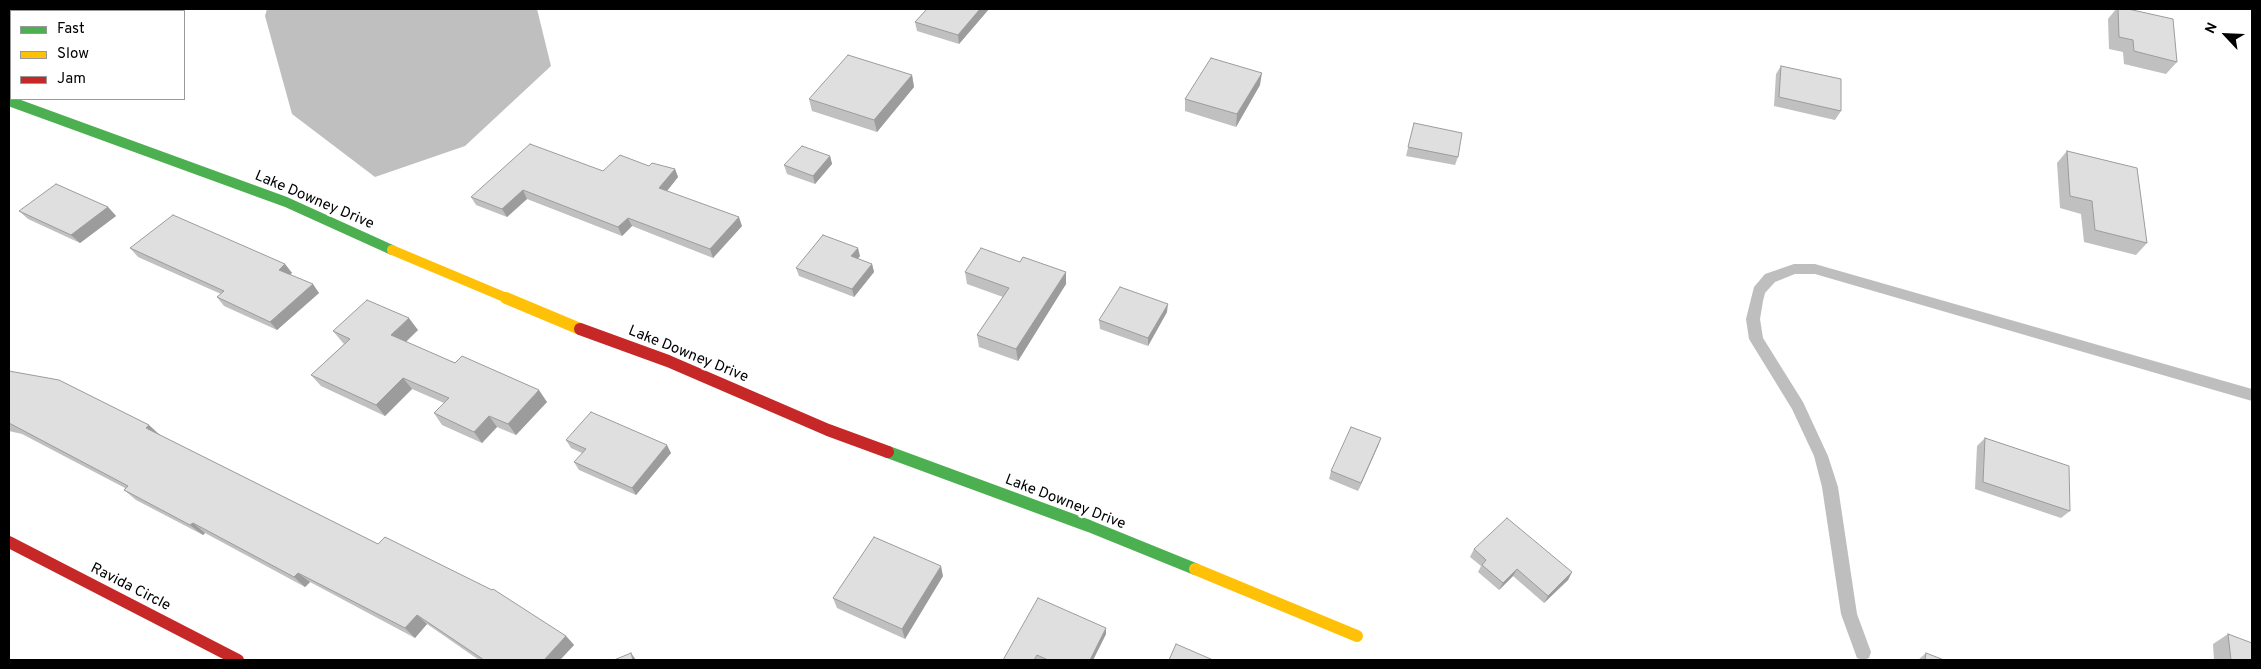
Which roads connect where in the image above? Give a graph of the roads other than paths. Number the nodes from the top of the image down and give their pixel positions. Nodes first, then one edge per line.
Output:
1 (9, 101) edge
2 (2252, 395) edge
3 (9, 542) edge
4 (1358, 636) dead end
5 (1863, 652) dead end
6 (238, 660) edge

1 - 4 street, Lake Downey Drive
2 - 5 lane
3 - 6 street, Ravida Circle

